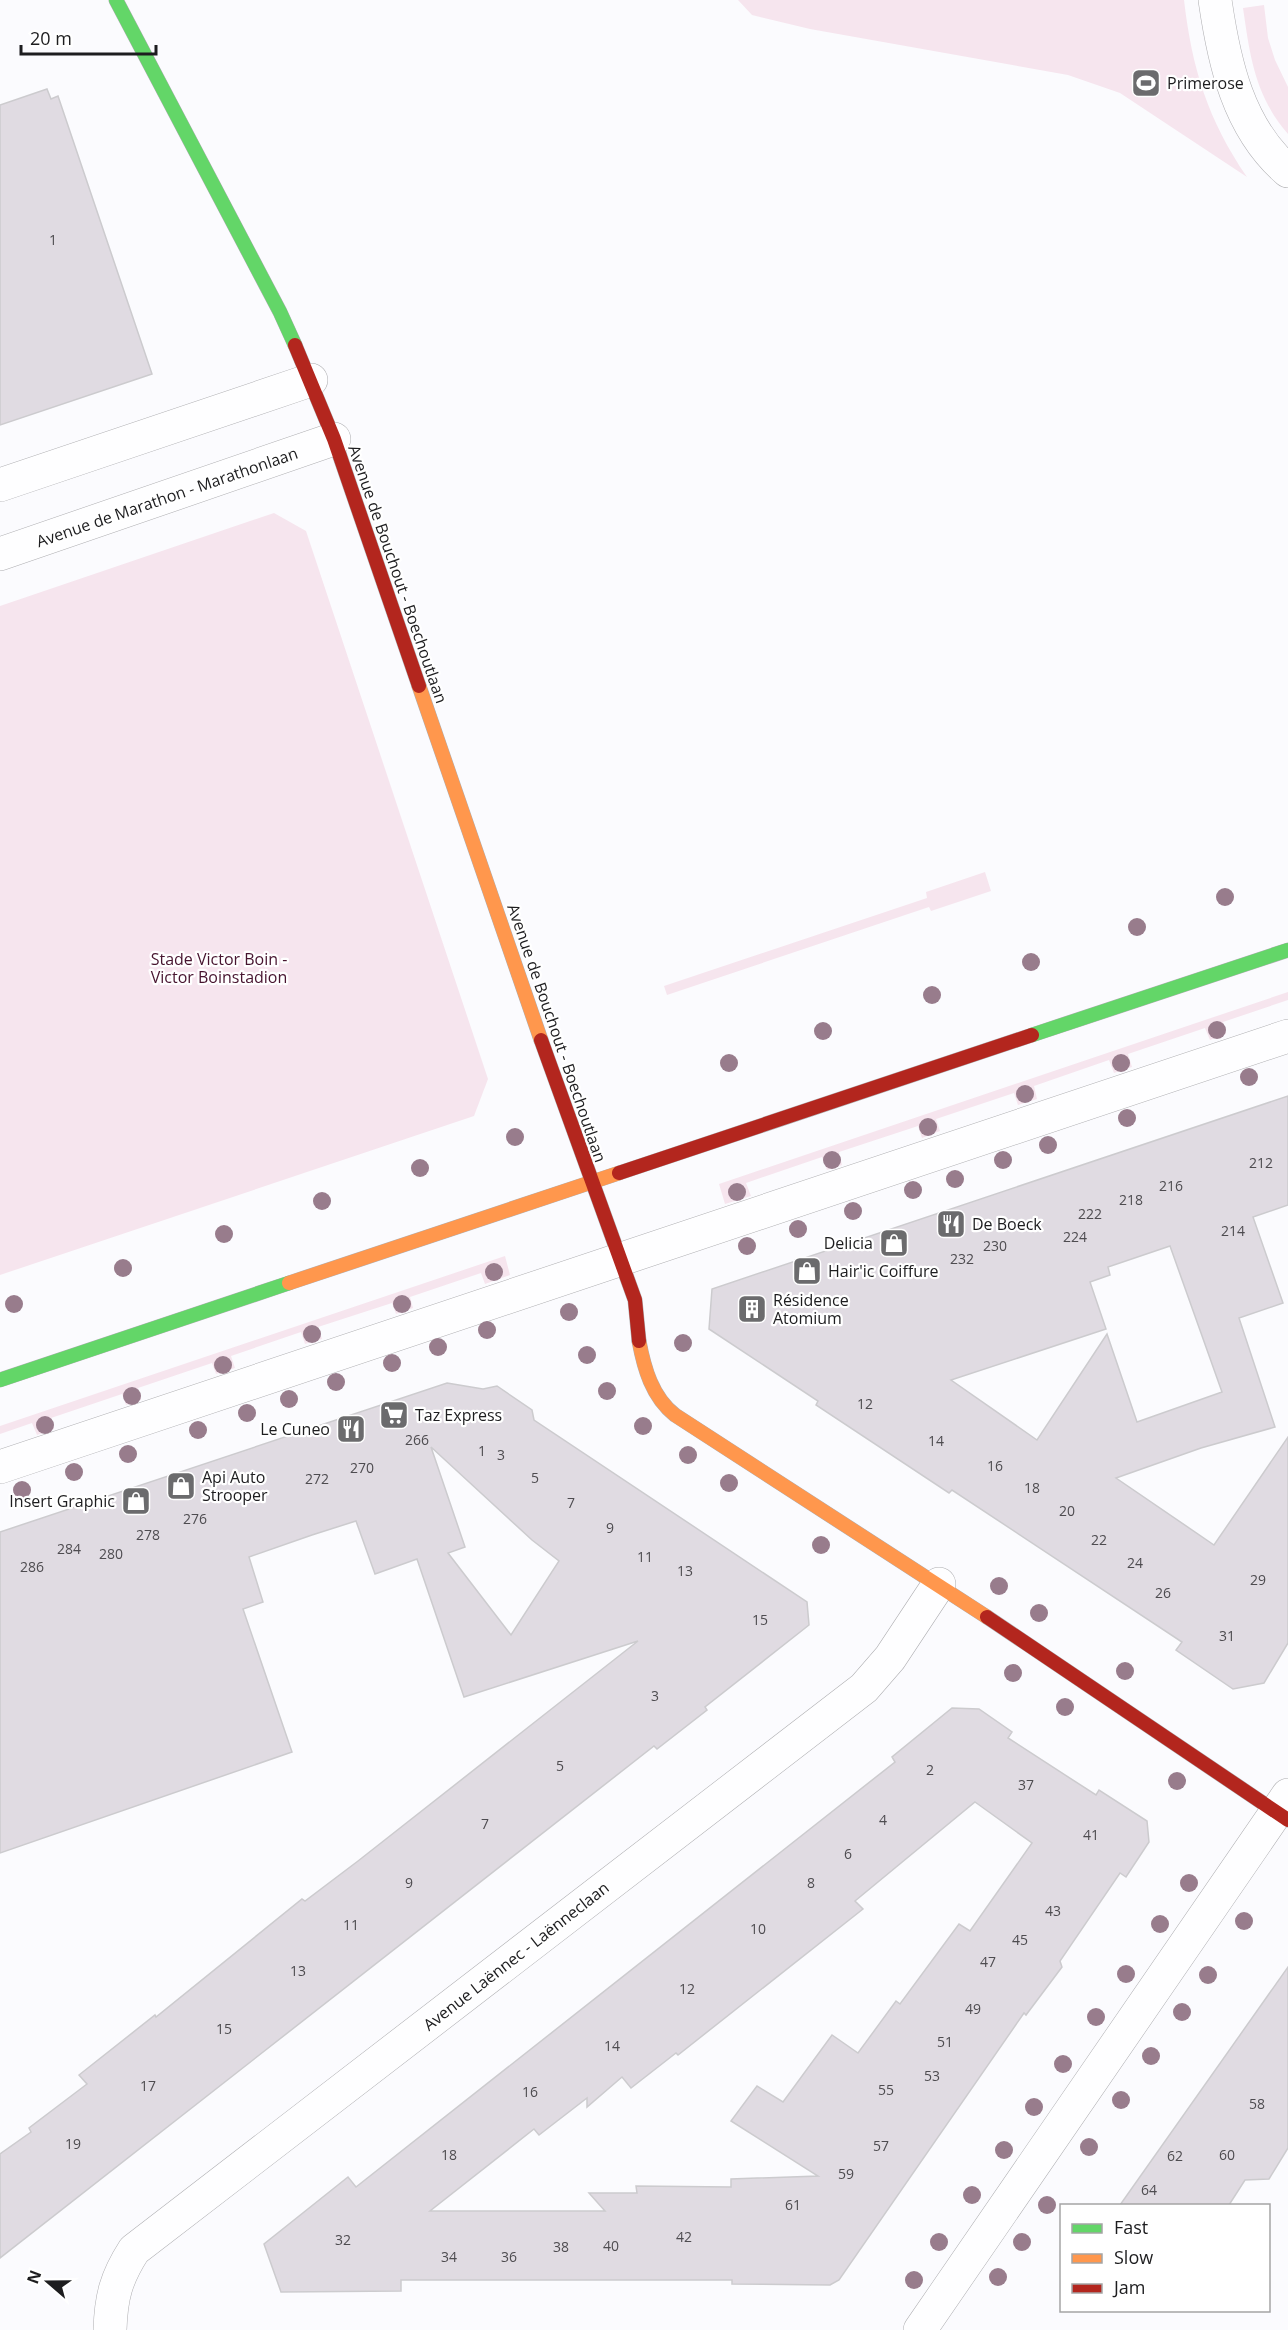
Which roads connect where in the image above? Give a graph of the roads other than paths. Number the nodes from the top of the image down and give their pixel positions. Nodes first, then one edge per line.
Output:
1 (116, 0) edge
2 (1215, 0) edge
3 (1288, 171) edge
4 (311, 380) junction
5 (334, 439) junction
6 (0, 485) edge
7 (0, 554) edge
8 (1288, 950) edge
9 (1288, 1036) edge
10 (592, 1182) junction
11 (620, 1259) junction
12 (0, 1380) edge
13 (0, 1467) edge
14 (939, 1584) junction
15 (1284, 1809) edge
16 (110, 2330) edge
17 (920, 2330) edge

1 - 4 street, Avenue de Bouchout - Boechoutlaan
2 - 3 street
4 - 5 street, Avenue de Bouchout - Boechoutlaan
4 - 6 street
5 - 7 street, Avenue de Marathon - Marathonlaan
5 - 10 street, Avenue de Bouchout - Boechoutlaan
8 - 10 street
9 - 11 street
10 - 11 street, Avenue de Bouchout - Boechoutlaan
10 - 12 street
11 - 13 street
11 - 14 street, Avenue de Bouchout - Boechoutlaan
14 - 15 street, Avenue de Bouchout - Boechoutlaan
14 - 16 street, Avenue Laënnec - Laënneclaan
15 - 17 street

